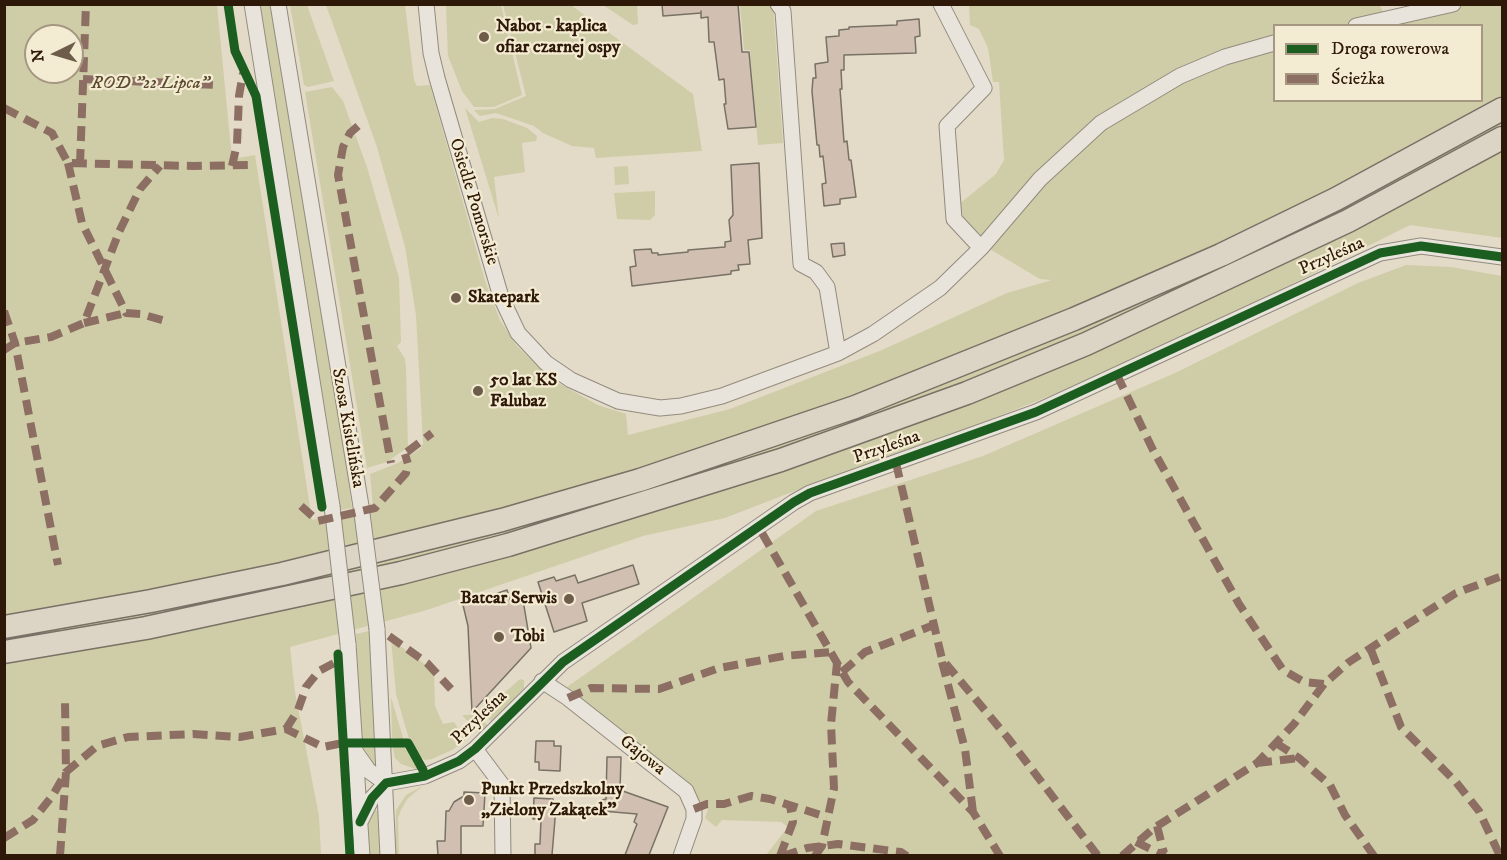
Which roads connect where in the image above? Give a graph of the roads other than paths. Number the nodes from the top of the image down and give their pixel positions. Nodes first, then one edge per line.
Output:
1 (252, 4) edge
2 (278, 4) edge
3 (426, 4) edge
4 (778, 4) edge
5 (941, 4) edge
6 (1453, 4) edge
7 (1365, 24) edge
8 (1273, 44) edge
9 (1503, 109) edge
10 (1503, 138) edge
11 (981, 248) junction
12 (1503, 257) edge
13 (838, 352) junction
14 (4, 627) edge
15 (4, 652) edge
16 (542, 681) junction
17 (475, 749) junction
18 (355, 752) junction
19 (386, 783) junction
20 (360, 822) junction
21 (362, 855) edge
22 (388, 855) edge
23 (503, 855) edge
24 (681, 855) edge

1 - 18 street, Szosa Kisielińska, bridge
2 - 19 street, Szosa Kisielińska, bridge
3 - 13 street, Osiedle Pomorskie
4 - 13 street
5 - 11 street
6 - 7 street
8 - 11 street, Osiedle Pomorskie
9 - 14 highway
10 - 15 highway
11 - 13 street, Osiedle Pomorskie
12 - 16 street, Przyleśna
16 - 17 street, Przyleśna
16 - 24 street, Gajowa
17 - 19 street, Przyleśna
17 - 23 street
18 - 19 street
18 - 20 street, Szosa Kisielińska
19 - 20 street
19 - 22 street, Szosa Kisielińska
20 - 21 street, Szosa Kisielińska

